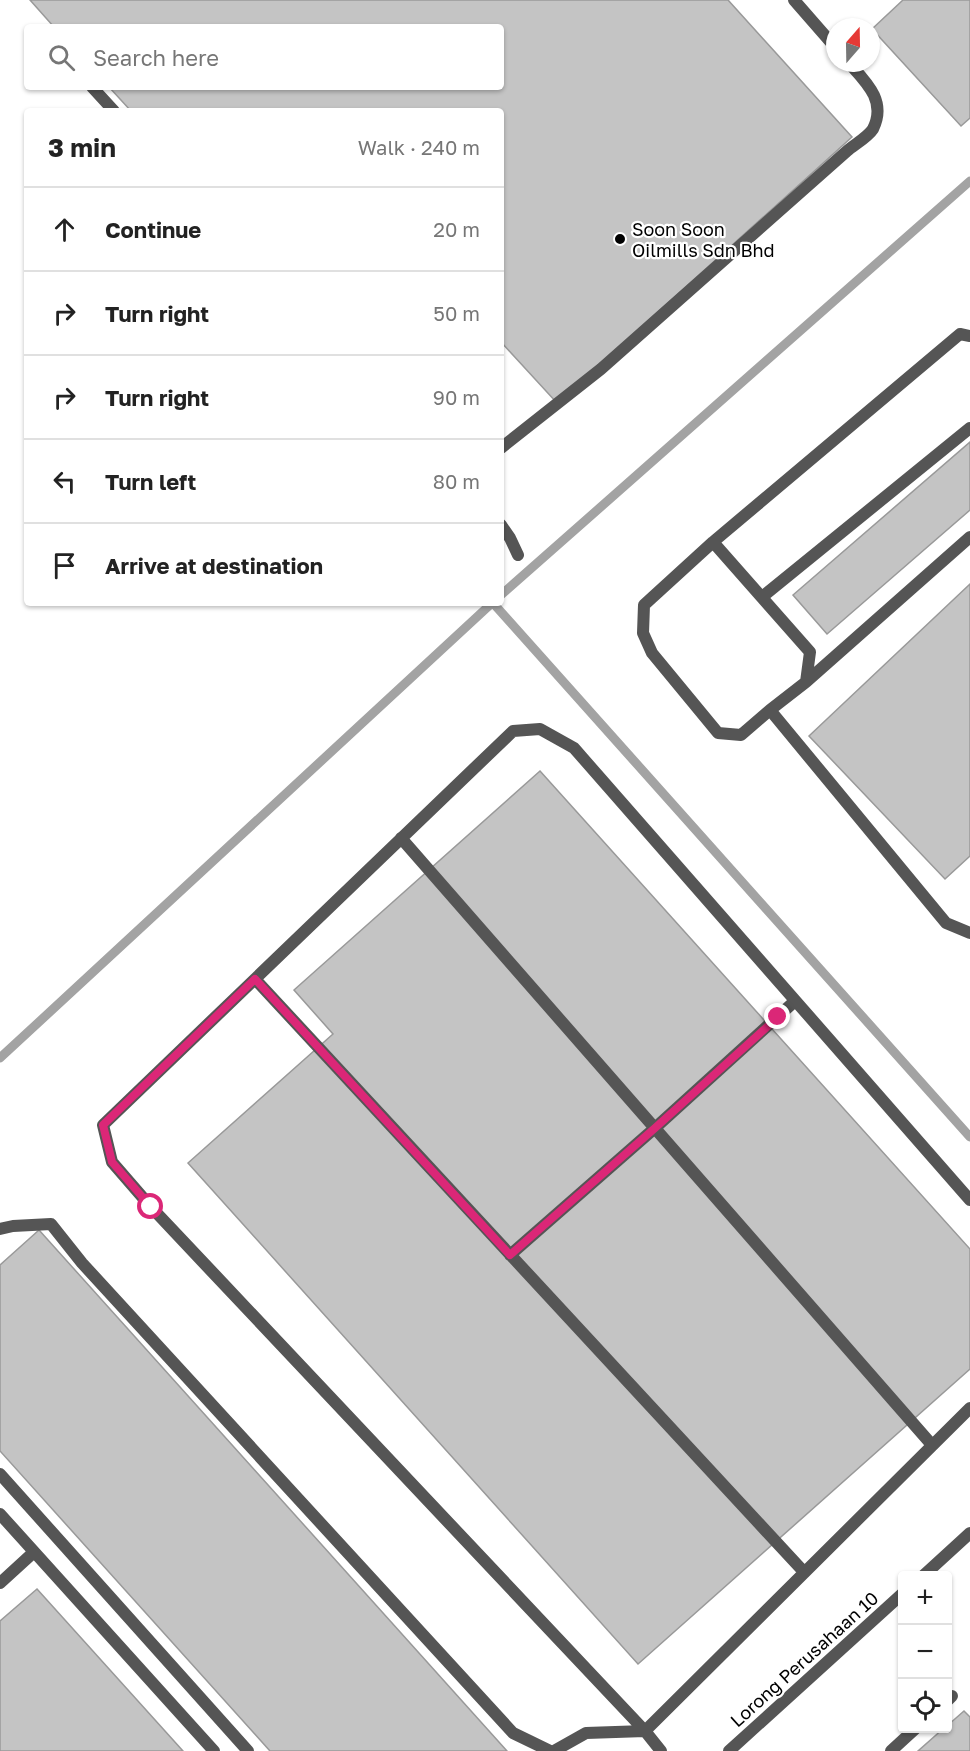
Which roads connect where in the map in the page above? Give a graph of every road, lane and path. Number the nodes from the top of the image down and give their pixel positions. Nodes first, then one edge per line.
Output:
1 (794, 0) edge
2 (826, 37) edge
3 (857, 72) edge
4 (95, 90) edge
5 (111, 108) edge
6 (970, 336) edge
7 (970, 428) edge
8 (504, 445) edge
9 (504, 529) edge
10 (970, 537) edge
11 (713, 542) junction
12 (518, 555) dead end
13 (762, 597) junction
14 (806, 682) junction
15 (770, 710) junction
16 (401, 838) junction
17 (970, 933) edge
18 (255, 979) junction
19 (795, 1001) junction
20 (655, 1128) junction
21 (970, 1200) edge
22 (0, 1229) edge
23 (510, 1255) junction
24 (970, 1408) edge
25 (932, 1445) junction
26 (0, 1474) edge
27 (0, 1514) edge
28 (970, 1533) edge
29 (34, 1552) junction
30 (927, 1571) edge
31 (804, 1572) junction
32 (0, 1583) edge
33 (898, 1599) edge
34 (645, 1731) junction
35 (911, 1733) edge
36 (214, 1751) edge
37 (248, 1751) edge
38 (552, 1751) edge
39 (661, 1751) edge
40 (729, 1751) edge
41 (891, 1751) edge

1 - 2 street
3 - 8 street
4 - 5 street
6 - 11 street
7 - 13 street
9 - 12 street
10 - 14 street
11 - 13 street
11 - 15 street
13 - 14 street
14 - 15 street
15 - 17 street
16 - 18 street
16 - 19 street
16 - 20 street
18 - 23 street
18 - 34 street
19 - 20 street
19 - 21 street
20 - 23 street
20 - 25 street
22 - 38 street
23 - 31 street
24 - 25 street
25 - 31 street
26 - 37 street
27 - 29 street
28 - 30 street
29 - 32 street
29 - 36 street
31 - 34 street
33 - 40 street, Lorong Perusahaan 10
34 - 38 street
34 - 39 street
35 - 41 street

